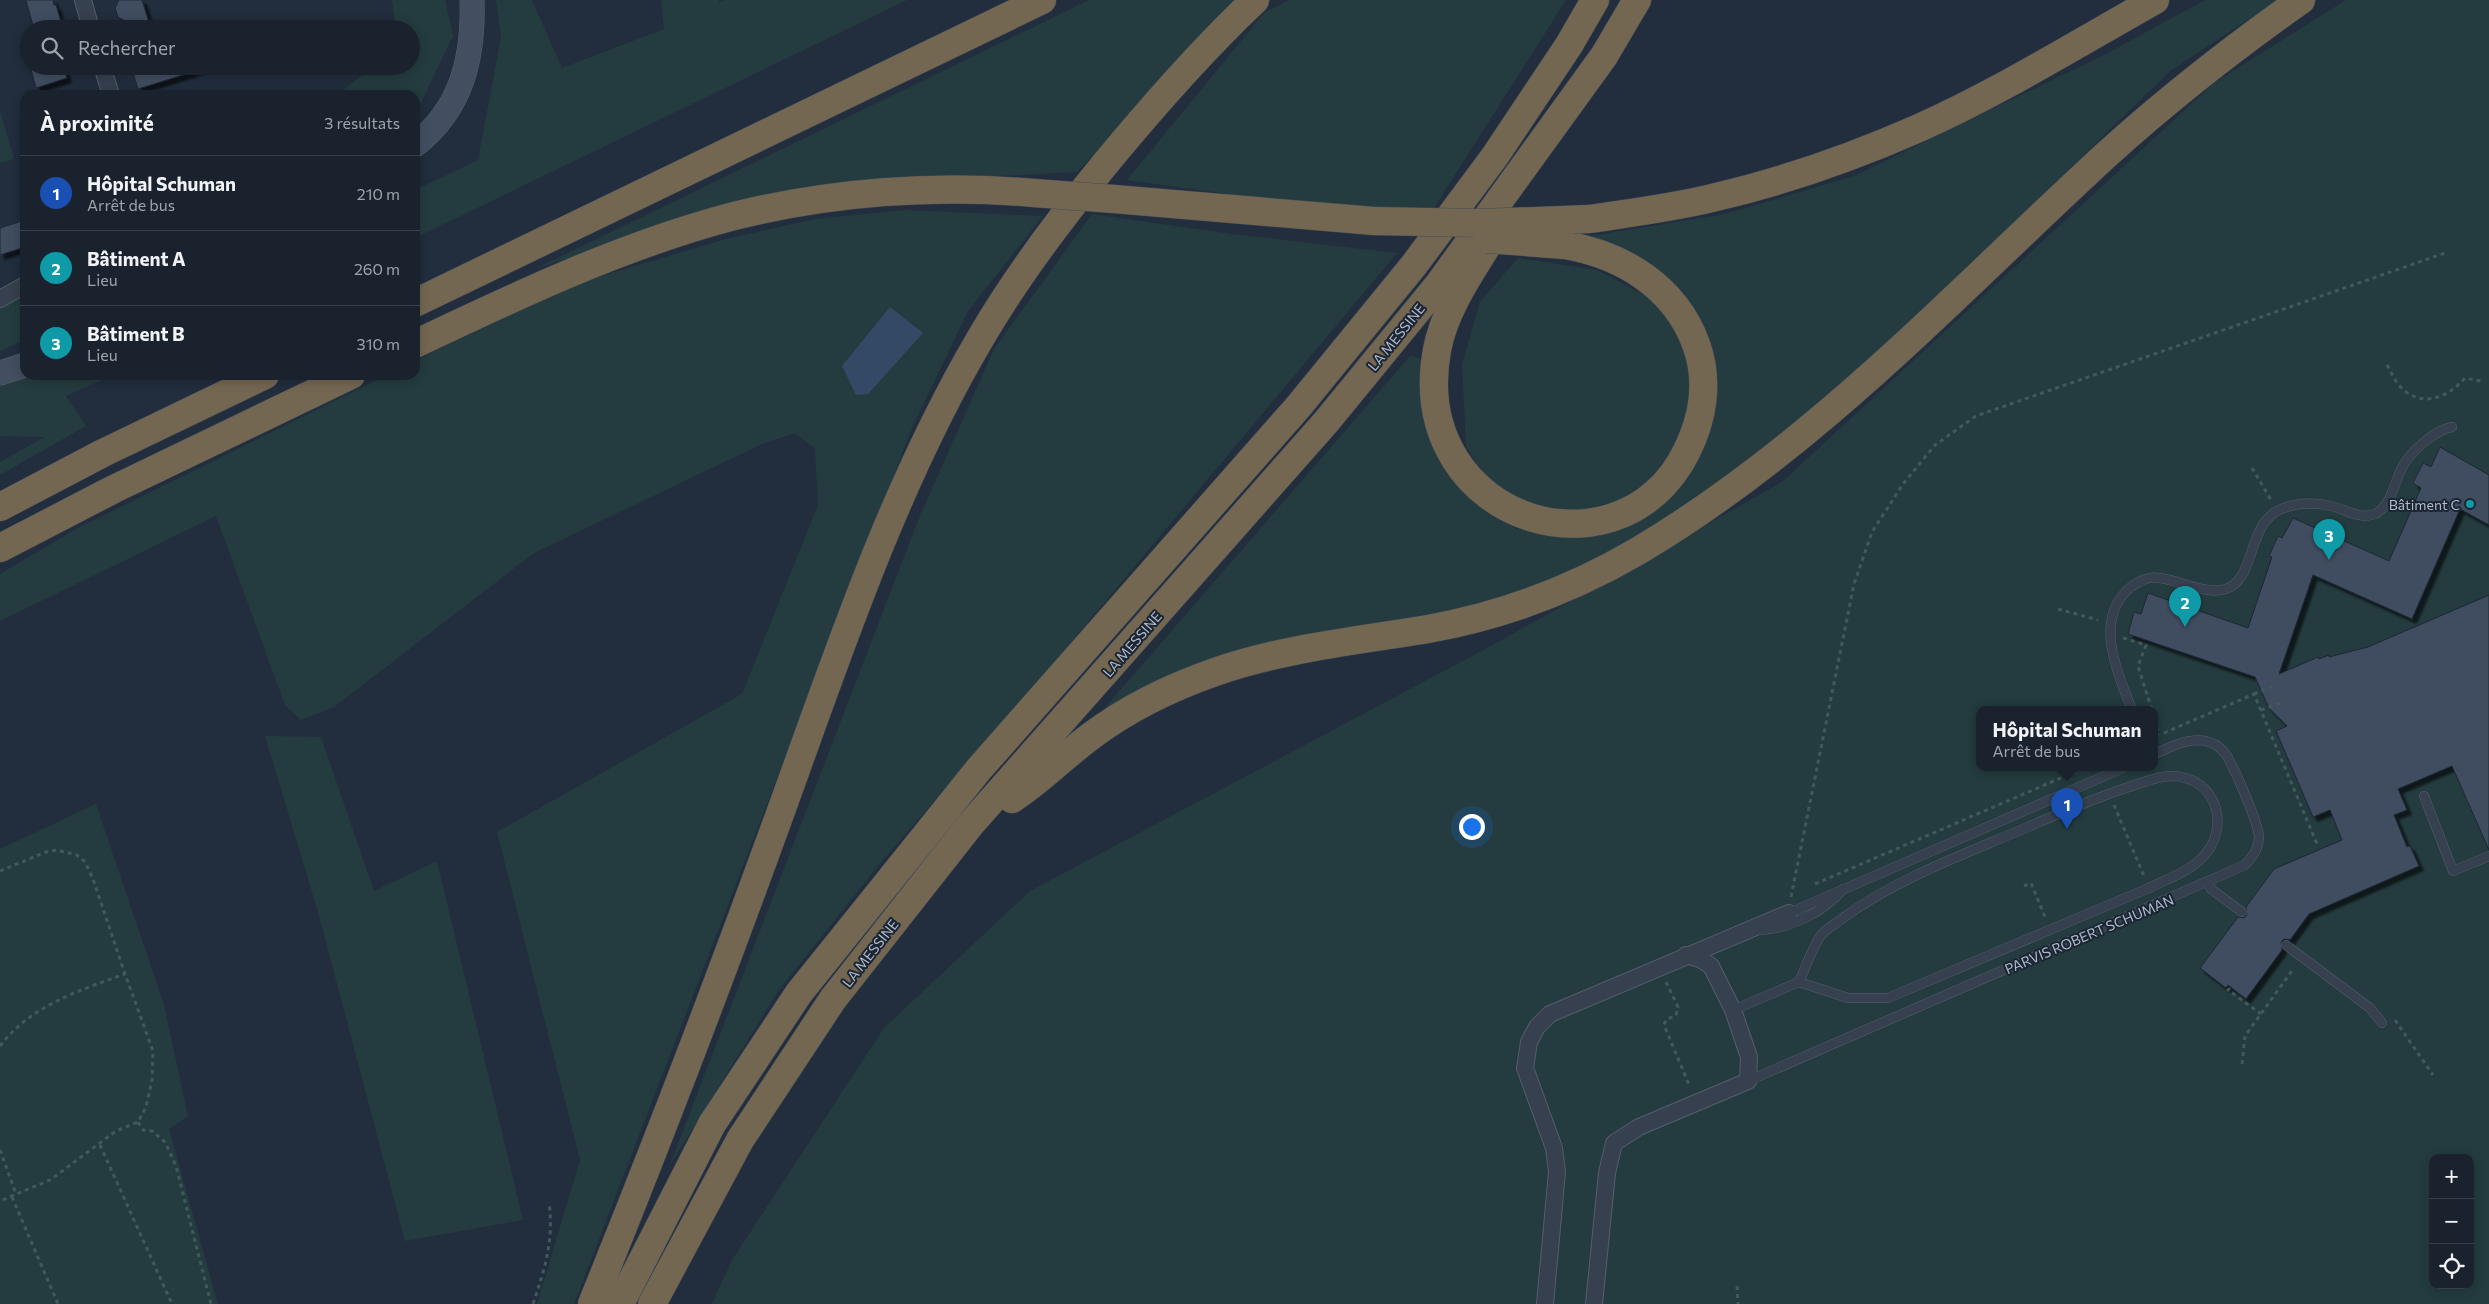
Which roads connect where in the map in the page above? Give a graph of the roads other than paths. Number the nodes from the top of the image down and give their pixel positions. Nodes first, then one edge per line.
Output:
1 (83, 0) edge
2 (472, 0) edge
3 (999, 0) edge
4 (1042, 0) edge
5 (1255, 0) edge
6 (1595, 0) edge
7 (1637, 0) edge
8 (2155, 0) edge
9 (2301, 0) edge
10 (89, 20) edge
11 (1604, 56) junction
12 (898, 69) junction
13 (105, 75) edge
14 (109, 90) edge
15 (420, 141) edge
16 (1368, 227) junction
17 (20, 287) edge
18 (0, 299) edge
19 (420, 301) edge
20 (420, 342) edge
21 (20, 367) edge
22 (0, 373) edge
23 (256, 380) edge
24 (341, 380) edge
25 (2452, 427) dead end
26 (0, 506) edge
27 (0, 548) edge
28 (2131, 706) edge
29 (2158, 747) edge
30 (2164, 750) junction
31 (2158, 752) edge
32 (2116, 771) edge
33 (2424, 796) dead end
34 (970, 825) junction
35 (2489, 856) edge
36 (2208, 882) junction
37 (1845, 887) junction
38 (2242, 912) dead end
39 (1789, 913) joint
40 (1747, 930) junction
41 (2286, 945) dead end
42 (1686, 955) junction
43 (1799, 982) junction
44 (1732, 1010) junction
45 (2382, 1023) dead end
46 (1748, 1081) junction
47 (592, 1304) edge
48 (620, 1304) edge
49 (652, 1304) edge
50 (1545, 1304) edge
51 (1594, 1304) edge

1 - 10 street
2 - 15 street
3 - 12 highway
4 - 12 highway
5 - 47 highway
6 - 48 highway
7 - 11 highway, LA MESSINE
8 - 16 highway, bridge
9 - 34 highway
11 - 16 highway, bridge
11 - 34 highway, LA MESSINE
12 - 19 highway
13 - 14 street
16 - 20 highway, bridge
17 - 18 street
21 - 22 street
23 - 26 highway
24 - 27 highway
25 - 28 lane
29 - 30 lane
30 - 31 lane, PARVIS ROBERT SCHUMAN
30 - 36 lane, PARVIS ROBERT SCHUMAN
32 - 37 lane
33 - 35 lane
34 - 49 highway, LA MESSINE
36 - 38 lane
36 - 46 lane, PARVIS ROBERT SCHUMAN
37 - 39 lane
37 - 40 lane
39 - 40 street
40 - 42 street
41 - 45 lane
42 - 44 street
42 - 50 street
43 - 43 lane, PARVIS ROBERT SCHUMAN
43 - 44 lane
44 - 46 street
46 - 51 street

